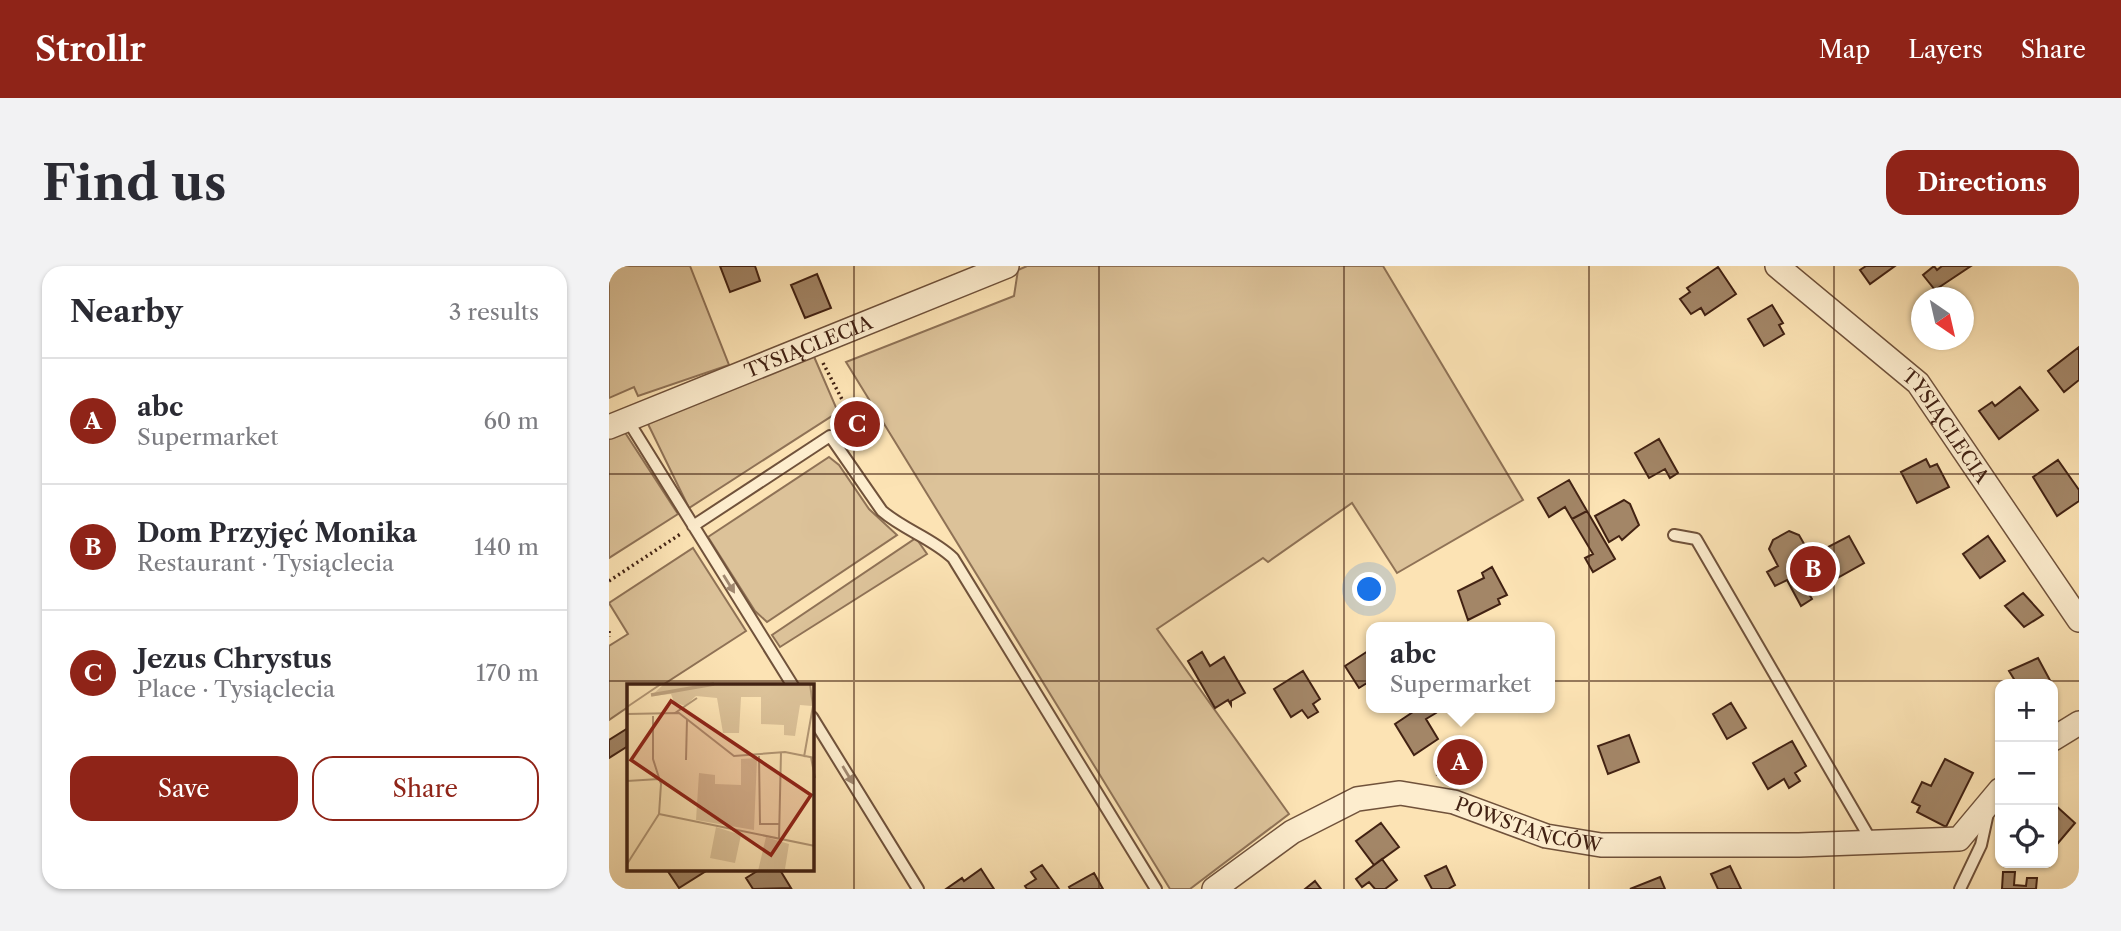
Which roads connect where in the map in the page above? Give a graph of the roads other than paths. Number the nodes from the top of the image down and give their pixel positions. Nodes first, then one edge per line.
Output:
1 (1007, 266) edge
2 (1781, 267) edge
3 (618, 423) edge
4 (693, 526) junction
5 (1674, 535) dead end
6 (2079, 620) edge
7 (792, 684) edge
8 (814, 720) edge
9 (2079, 723) edge
10 (2058, 736) edge
11 (1995, 795) edge
12 (1995, 798) edge
13 (1872, 842) junction
14 (918, 889) edge
15 (1156, 889) edge
16 (1214, 889) edge
17 (1960, 889) edge

1 - 3 street, TYSIĄCLECIA
2 - 6 street, TYSIĄCLECIA
3 - 4 lane
4 -> 7 lane
4 - 15 lane
5 - 13 lane
8 -> 14 lane
9 - 10 street
11 - 13 street, POWSTAŃCÓW
12 - 17 lane, POWSTAŃCÓW
13 - 16 street, POWSTAŃCÓW

